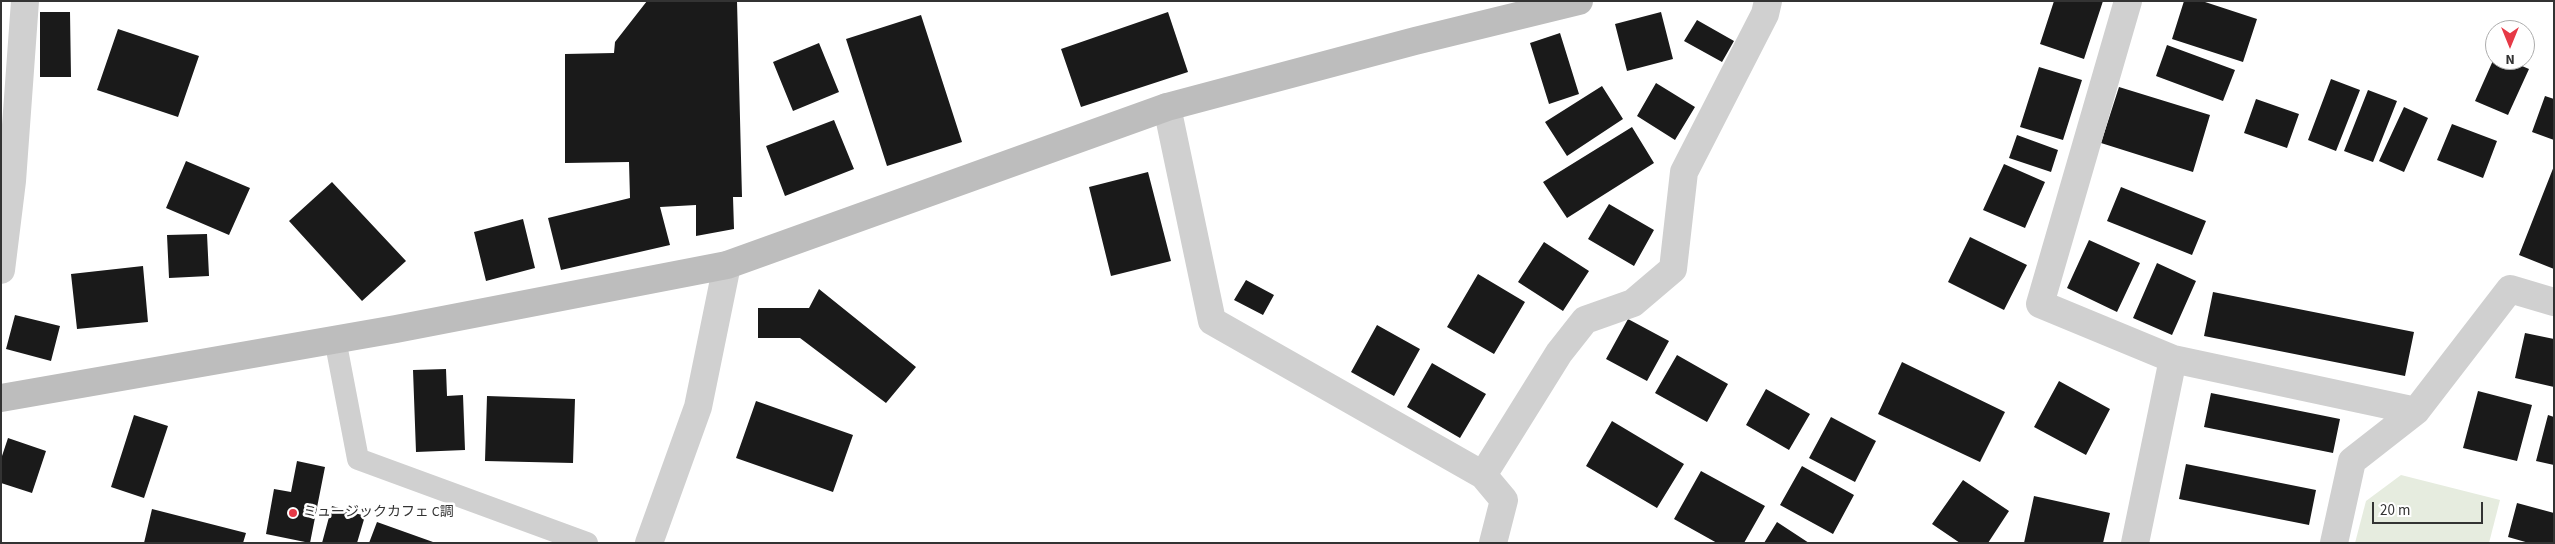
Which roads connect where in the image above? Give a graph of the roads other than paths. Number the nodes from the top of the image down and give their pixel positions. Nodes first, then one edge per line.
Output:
1 (24, 1) edge
2 (1579, 1) edge
3 (1768, 1) edge
4 (2128, 1) edge
5 (1167, 108) junction
6 (727, 264) junction
7 (1, 270) edge
8 (2554, 302) edge
9 (335, 339) junction
10 (2173, 358) junction
11 (1, 398) edge
12 (2416, 411) junction
13 (1483, 476) junction
14 (587, 543) edge
15 (649, 543) edge
16 (1493, 543) edge
17 (2135, 543) edge
18 (2334, 543) edge

1 - 7 street
2 - 5 street
3 - 13 street
4 - 10 street
5 - 6 street
5 - 13 street
6 - 9 street
6 - 15 street
8 - 12 street
9 - 11 street
9 - 14 lane
10 - 12 street
10 - 17 street
12 - 18 street
13 - 16 street

